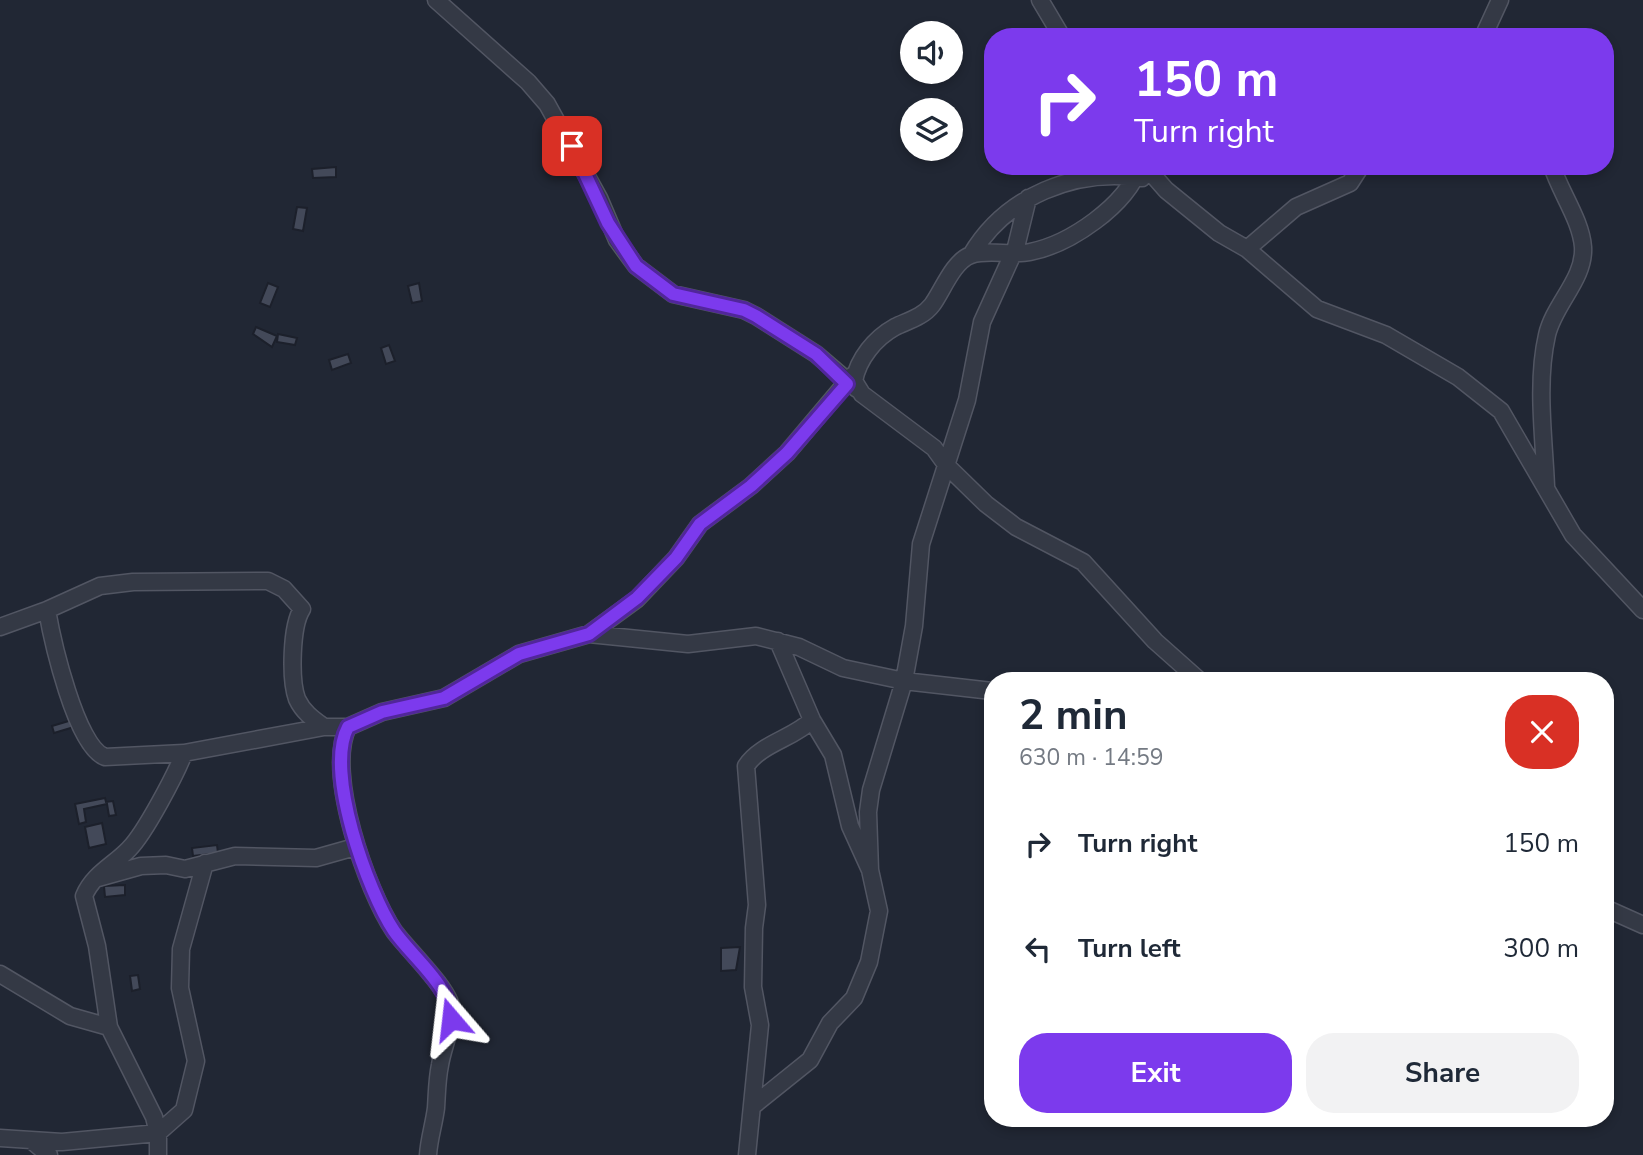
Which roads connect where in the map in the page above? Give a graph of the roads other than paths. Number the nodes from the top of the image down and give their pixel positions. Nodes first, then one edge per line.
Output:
1 (436, 0) edge
2 (1040, 0) edge
3 (1500, 0) edge
4 (1057, 28) edge
5 (1487, 28) edge
6 (1104, 175) edge
7 (1136, 175) edge
8 (1147, 175) edge
9 (1356, 175) edge
10 (1555, 175) edge
11 (1028, 198) junction
12 (1247, 249) junction
13 (1013, 254) junction
14 (971, 255) junction
15 (853, 381) junction
16 (947, 466) junction
17 (1546, 488) junction
18 (47, 610) junction
19 (1643, 610) edge
20 (0, 627) edge
21 (589, 634) junction
22 (778, 641) junction
23 (1190, 672) edge
24 (904, 681) junction
25 (984, 690) edge
26 (812, 719) junction
27 (324, 727) junction
28 (348, 727) junction
29 (184, 753) junction
30 (355, 847) junction
31 (205, 863) junction
32 (870, 870) junction
33 (93, 879) junction
34 (1614, 912) edge
35 (1643, 925) edge
36 (0, 974) edge
37 (109, 1027) junction
38 (754, 1105) junction
39 (158, 1133) junction
40 (0, 1138) edge
41 (32, 1141) junction
42 (49, 1155) edge
43 (158, 1155) edge
44 (428, 1155) edge
45 (747, 1155) edge

1 - 15 street
2 - 4 street
3 - 5 street
6 - 11 street
7 - 13 street
8 - 12 street
9 - 12 street
10 - 17 street
11 - 13 street
11 - 14 street
12 - 17 street
13 - 14 street
13 - 16 street
14 - 15 street
15 - 16 street
15 - 21 street
16 - 23 street
16 - 24 street
17 - 19 street
18 - 20 street
18 - 27 street
18 - 29 street
21 - 22 street
21 - 28 street
22 - 24 street
22 - 26 street
24 - 25 street
24 - 32 street
26 - 32 street
26 - 38 street
27 - 28 street
27 - 29 street
28 - 30 street
29 - 33 street
30 - 31 street
30 - 44 street
31 - 33 street
31 - 39 street
32 - 38 street
33 - 37 street
34 - 35 street
36 - 37 street
37 - 39 street
38 - 45 street
39 - 41 street
39 - 43 street
40 - 41 street
41 - 42 street

